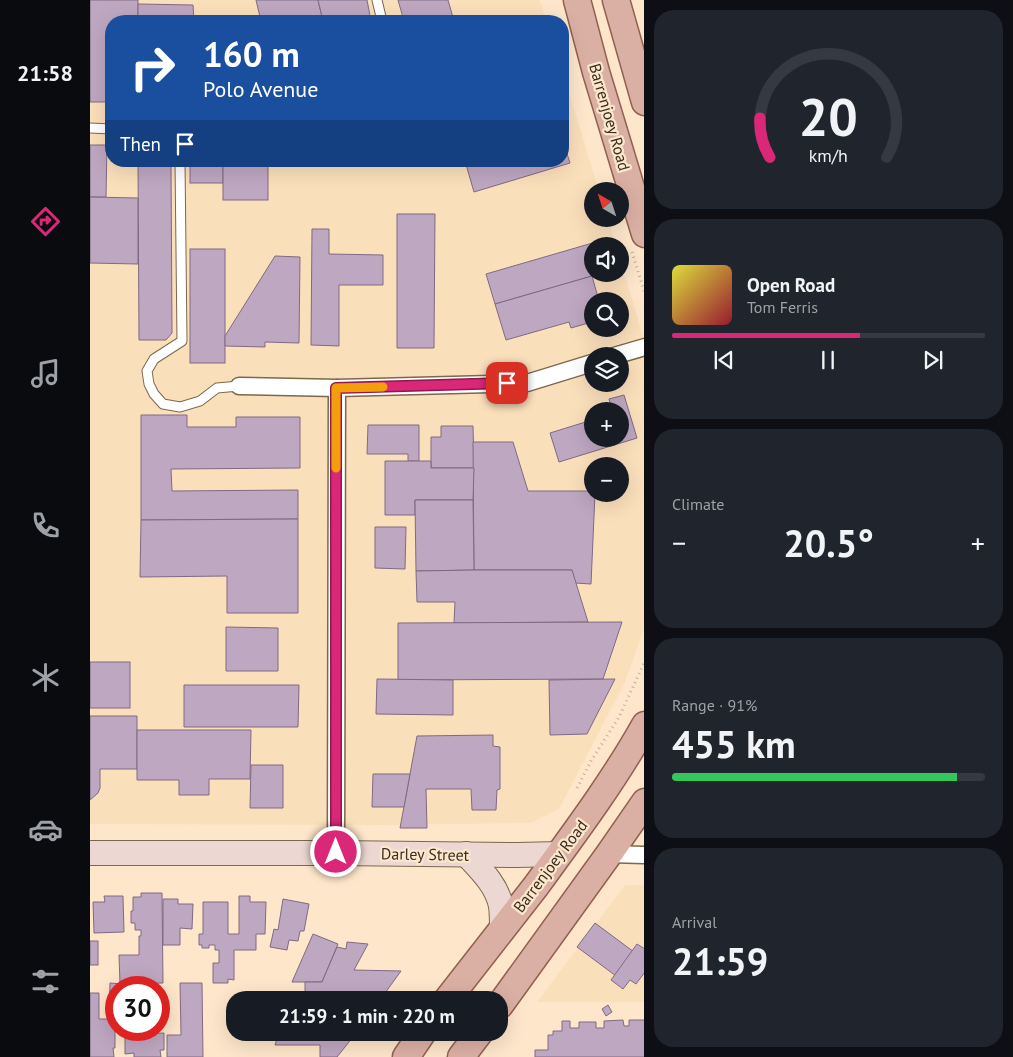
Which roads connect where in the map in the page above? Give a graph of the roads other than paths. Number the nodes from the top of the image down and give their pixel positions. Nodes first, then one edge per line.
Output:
1 (377, 0) edge
2 (577, 0) edge
3 (616, 0) edge
4 (381, 15) edge
5 (644, 102) edge
6 (90, 128) edge
7 (105, 129) edge
8 (180, 167) edge
9 (644, 234) edge
10 (644, 347) edge
11 (629, 352) edge
12 (584, 365) edge
13 (240, 386) joint
14 (336, 388) junction
15 (644, 725) edge
16 (644, 802) edge
17 (336, 852) junction
18 (90, 853) edge
19 (466, 854) junction
20 (559, 854) junction
21 (609, 854) junction
22 (644, 855) edge
23 (502, 930) junction
24 (454, 991) edge
25 (508, 994) edge
26 (417, 1041) edge
27 (473, 1041) edge
28 (406, 1057) edge
29 (461, 1057) edge

1 - 4 lane
2 - 9 main road, Barrenjoey Road
3 - 5 main road
6 - 7 lane
8 - 13 lane
10 - 11 street
12 - 14 street
13 - 14 street
14 - 17 street
15 - 20 main road, Barrenjoey Road
16 - 21 main road
17 - 18 main road, Darley Street
17 - 19 main road, Darley Street
19 - 20 main road, Darley Street
19 - 23 main road
20 - 21 main road, Darley Street
20 - 23 main road, Barrenjoey Road
21 - 22 street
21 - 25 main road
23 - 24 main road, Barrenjoey Road
26 - 28 main road
27 - 29 main road

